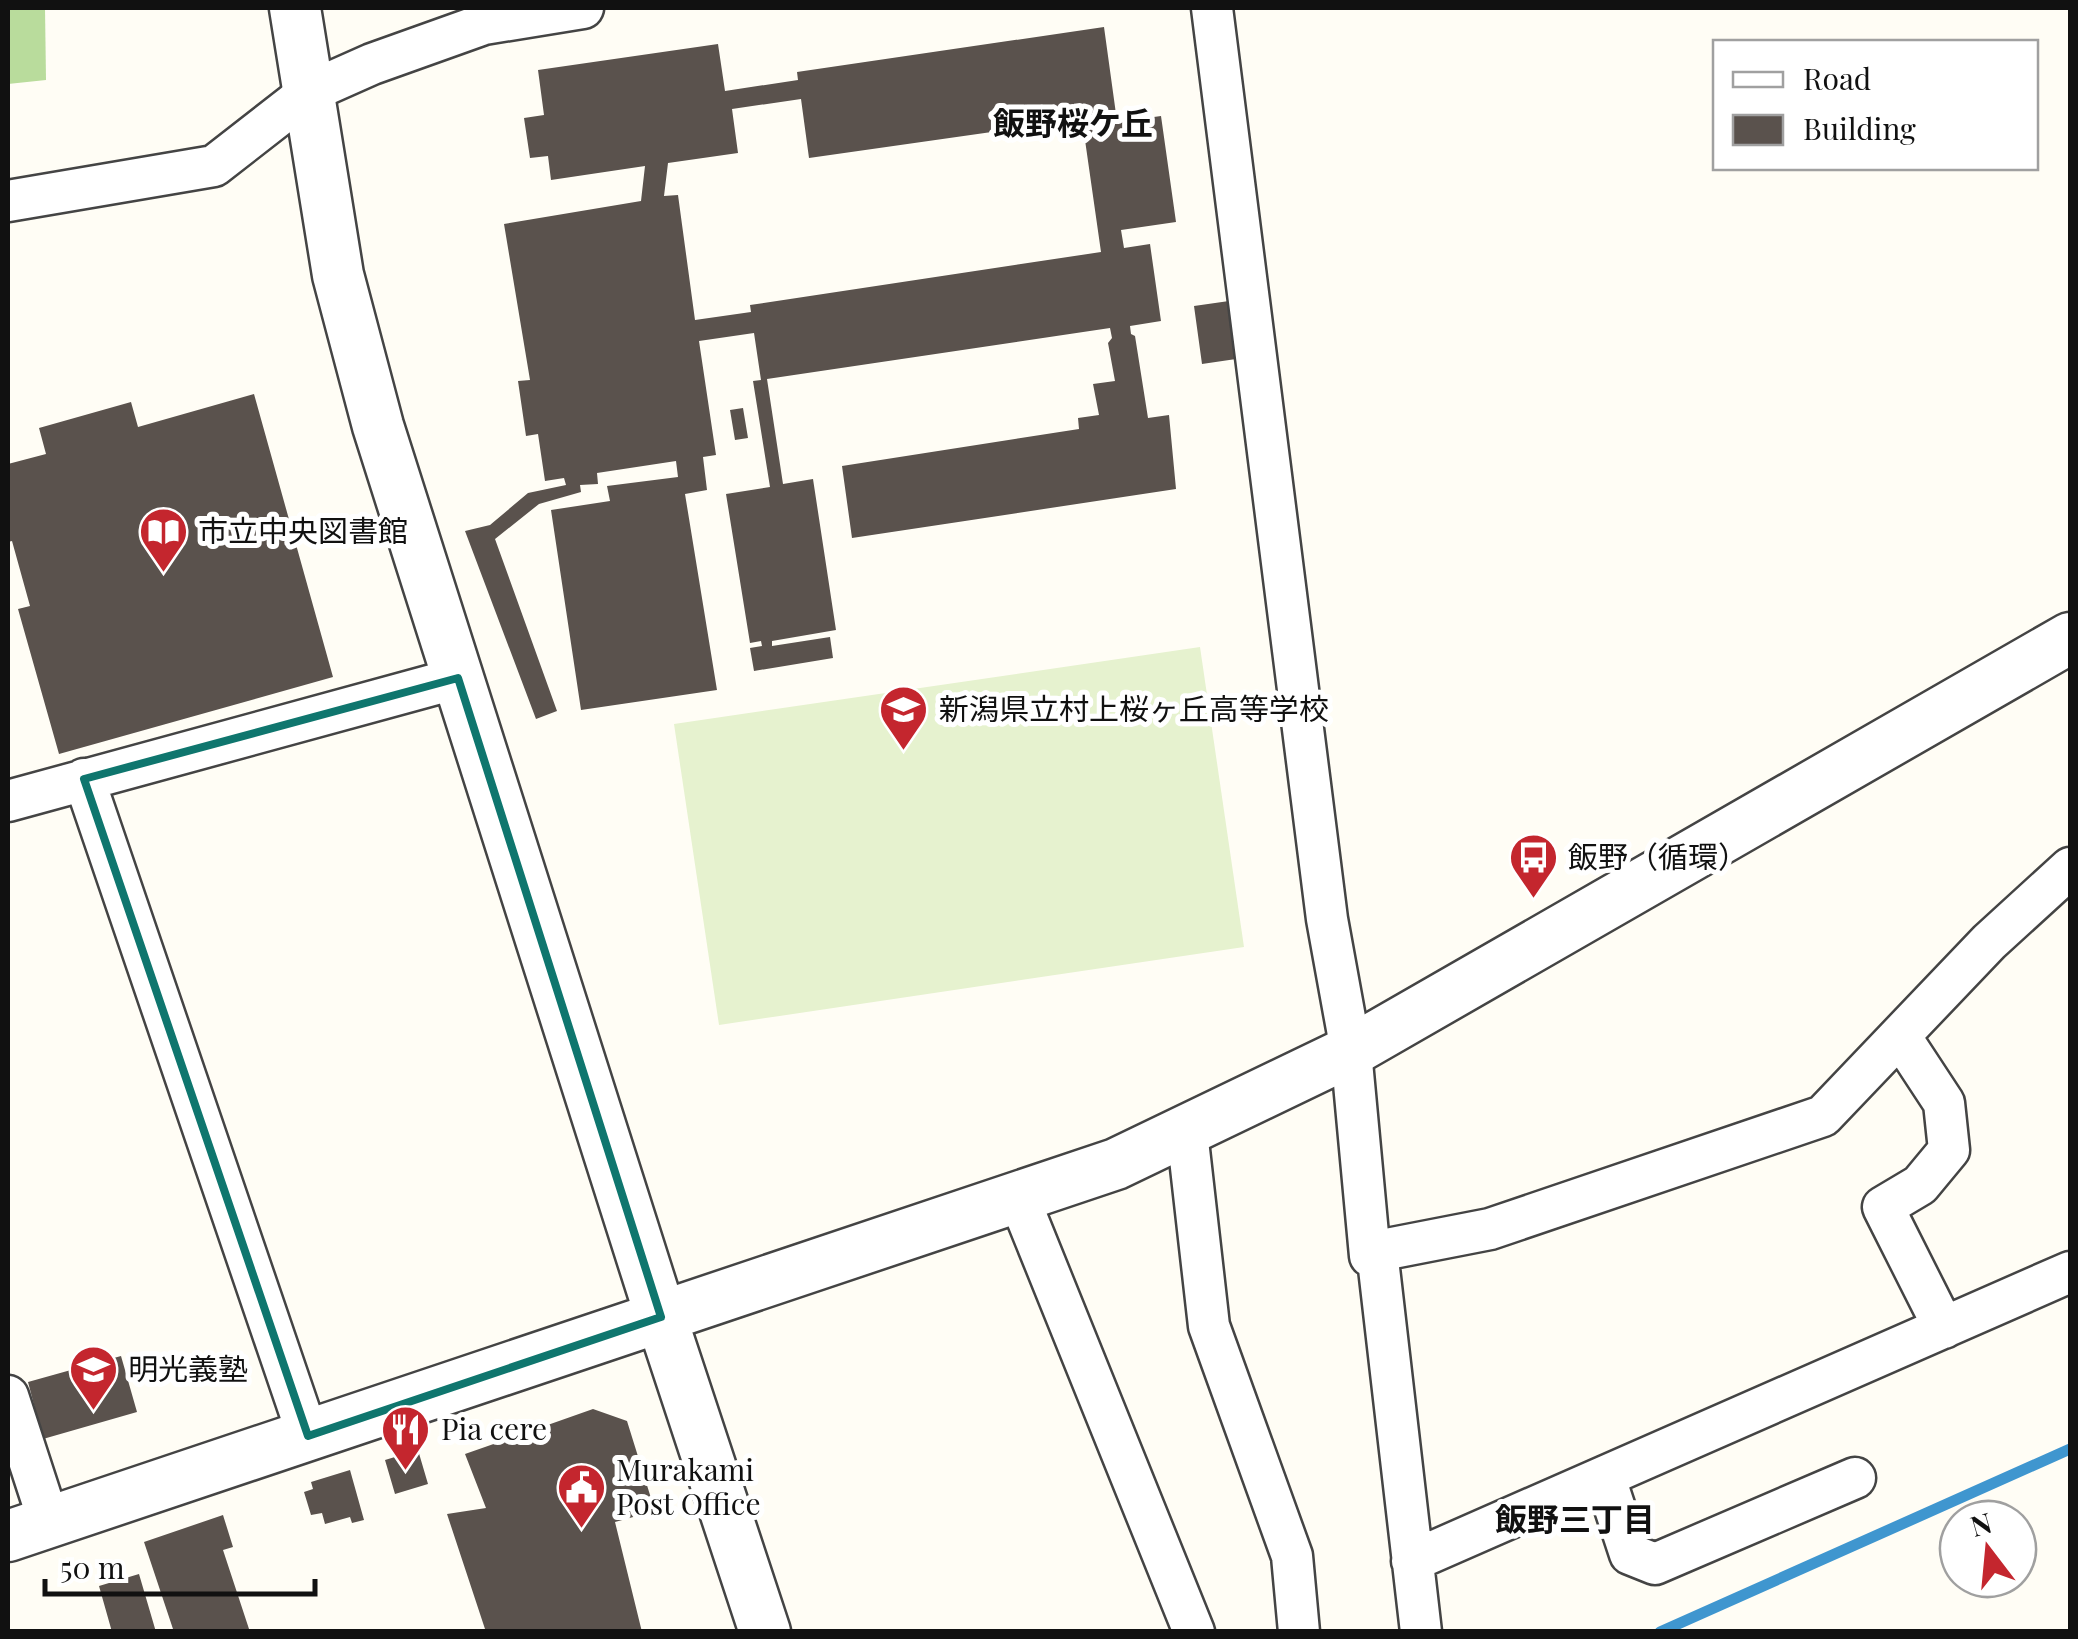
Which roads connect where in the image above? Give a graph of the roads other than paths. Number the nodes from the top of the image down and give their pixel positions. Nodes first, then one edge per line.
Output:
1 (295, 8) edge
2 (583, 8) edge
3 (1212, 8) edge
4 (309, 92) junction
5 (8, 201) edge
6 (2070, 638) edge
7 (458, 678) junction
8 (84, 779) junction
9 (8, 801) edge
10 (2070, 868) edge
11 (1900, 1036) junction
12 (1351, 1051) junction
13 (1187, 1132) junction
14 (1018, 1196) junction
15 (1377, 1250) junction
16 (2070, 1272) edge
17 (661, 1318) junction
18 (1944, 1328) junction
19 (8, 1396) edge
20 (308, 1436) junction
21 (1605, 1478) junction
22 (1855, 1478) dead end
23 (28, 1529) edge
24 (1412, 1560) junction
25 (765, 1632) edge
26 (1194, 1632) edge
27 (1299, 1632) edge
28 (1421, 1632) edge

1 - 4 street
2 - 4 street
3 - 12 street
4 - 5 street
4 - 7 street
6 - 12 street
7 - 8 street
7 - 17 street
8 - 9 street
8 - 20 street
10 - 11 street
11 - 15 street
11 - 18 street
12 - 13 street
12 - 15 street
13 - 14 street
13 - 27 street
14 - 17 street
14 - 26 street
15 - 24 street
16 - 18 street
17 - 20 street
17 - 25 street
18 - 21 street
19 - 23 street
20 - 23 street
21 - 22 street
21 - 24 street
24 - 28 street

